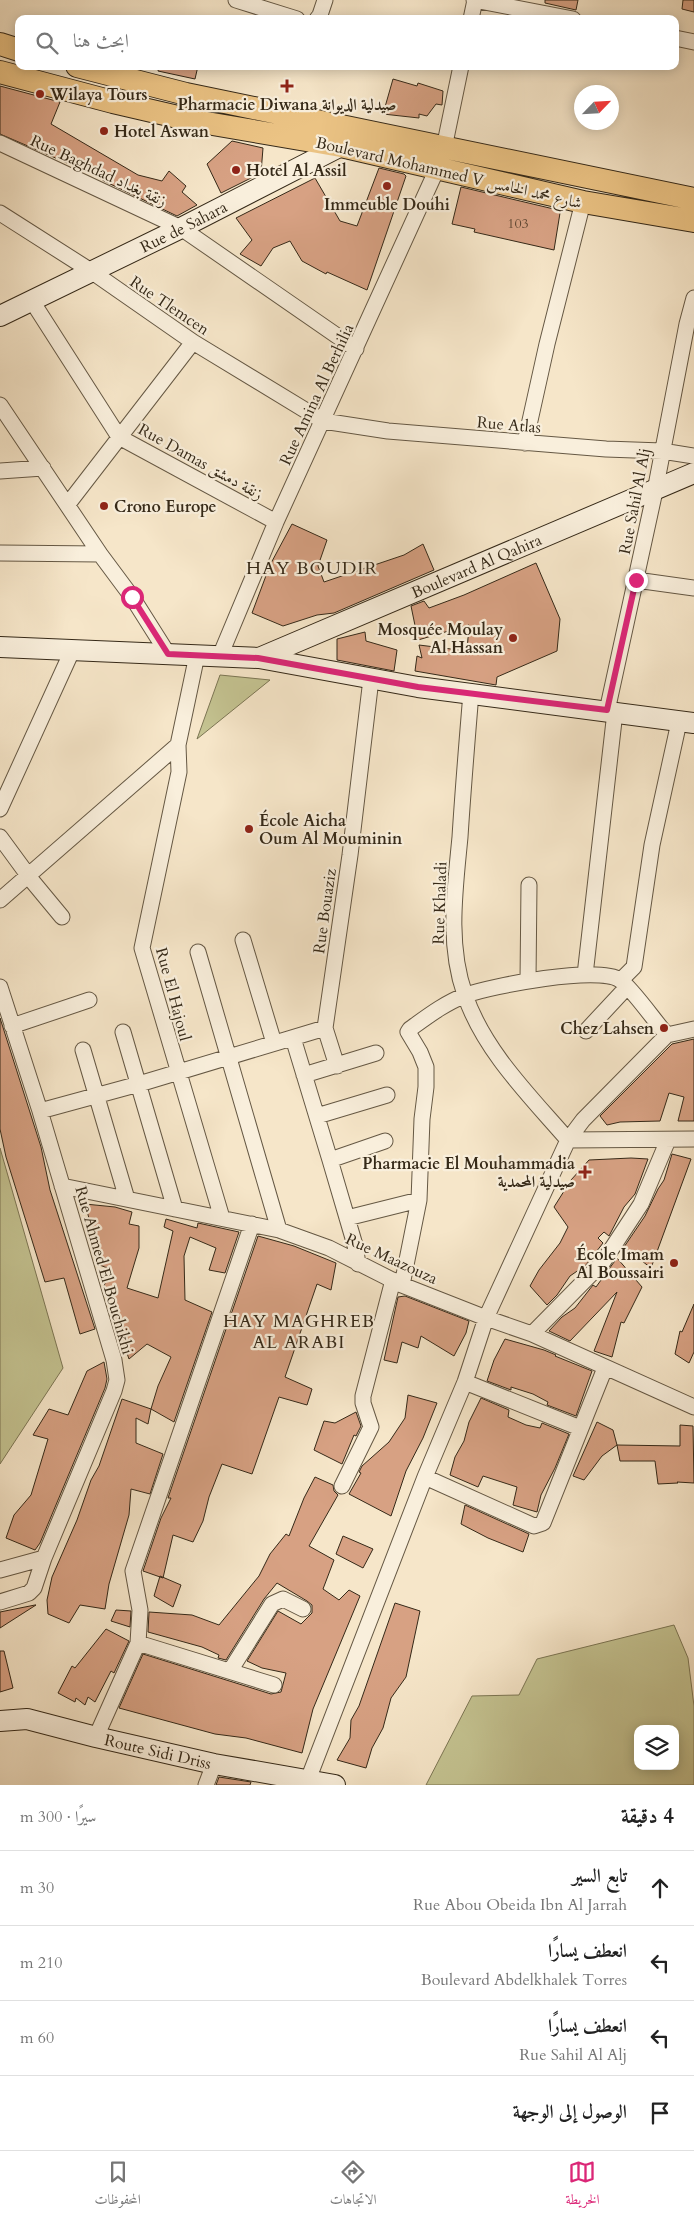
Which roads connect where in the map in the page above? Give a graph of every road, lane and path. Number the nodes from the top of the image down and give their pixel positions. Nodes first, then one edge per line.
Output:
1 (236, 0) edge
2 (325, 0) edge
3 (475, 0) edge
4 (284, 15) edge
5 (320, 15) edge
6 (472, 15) edge
7 (552, 15) edge
8 (679, 39) edge
9 (694, 42) edge
10 (0, 44) edge
11 (15, 49) edge
12 (93, 70) edge
13 (460, 70) edge
14 (0, 72) edge
15 (361, 130) junction
16 (0, 143) edge
17 (341, 146) junction
18 (444, 148) junction
19 (437, 169) junction
20 (694, 198) edge
21 (583, 202) junction
22 (0, 213) edge
23 (694, 221) edge
24 (181, 228) junction
25 (91, 272) junction
26 (694, 298) edge
27 (32, 301) junction
28 (0, 316) edge
29 (193, 342) junction
30 (356, 349) junction
31 (0, 405) edge
32 (323, 421) junction
33 (119, 436) junction
34 (526, 443) junction
35 (662, 451) junction
36 (694, 456) edge
37 (43, 468) junction
38 (0, 471) edge
39 (694, 474) edge
40 (656, 491) junction
41 (68, 504) junction
42 (276, 522) junction
43 (0, 553) edge
44 (100, 554) junction
45 (636, 580) junction
46 (694, 588) edge
47 (0, 647) edge
48 (72, 652) junction
49 (168, 654) junction
50 (197, 655) junction
51 (220, 656) junction
52 (258, 658) junction
53 (371, 679) junction
54 (471, 693) junction
55 (611, 711) junction
56 (686, 722) edge
57 (178, 745) junction
58 (0, 809) edge
59 (0, 837) edge
60 (29, 875) junction
61 (529, 885) dead end
62 (0, 900) edge
63 (62, 917) dead end
64 (243, 940) dead end
65 (198, 952) dead end
66 (585, 975) junction
67 (528, 980) junction
68 (624, 983) junction
69 (0, 987) edge
70 (465, 996) junction
71 (90, 1000) dead end
72 (12, 1026) junction
73 (326, 1028) junction
74 (694, 1029) edge
75 (586, 1031) dead end
76 (123, 1032) dead end
77 (667, 1035) junction
78 (292, 1038) junction
79 (274, 1043) junction
80 (83, 1050) dead end
81 (376, 1054) dead end
82 (229, 1057) junction
83 (337, 1066) junction
84 (178, 1072) junction
85 (304, 1075) junction
86 (139, 1084) junction
87 (387, 1095) dead end
88 (96, 1096) junction
89 (40, 1111) junction
90 (316, 1116) junction
91 (694, 1139) edge
92 (568, 1140) junction
93 (668, 1140) junction
94 (385, 1141) dead end
95 (330, 1160) junction
96 (62, 1186) junction
97 (127, 1199) junction
98 (419, 1200) junction
99 (175, 1209) junction
100 (222, 1218) junction
101 (347, 1218) junction
102 (252, 1224) junction
103 (279, 1230) junction
104 (358, 1264) junction
105 (398, 1283) junction
106 (486, 1318) junction
107 (532, 1334) junction
108 (604, 1368) junction
109 (465, 1382) junction
110 (694, 1406) edge
111 (580, 1428) junction
112 (425, 1477) junction
113 (342, 1486) dead end
114 (44, 1558) junction
115 (0, 1570) edge
116 (0, 1602) edge
117 (303, 1609) dead end
118 (138, 1643) junction
119 (230, 1672) junction
120 (274, 1685) dead end
121 (0, 1721) edge
122 (42, 1724) junction
123 (0, 1735) edge
124 (96, 1737) junction
125 (214, 1764) junction
126 (307, 1782) edge
127 (206, 1785) edge
128 (335, 1785) edge

1 - 4 street
2 - 5 street
3 - 6 street
3 - 7 street
8 - 9 street
10 - 11 main road
12 - 15 main road, Boulevard Mohammed V شارع محمد الخامس
13 - 18 street, Rue Amina Al Berhilia
14 - 17 main road, Boulevard Mohammed V شارع محمد الخامس
15 - 17 main road, Rue de Sahara
15 - 18 main road, Boulevard Mohammed V شارع محمد الخامس
16 - 24 street, Rue Baghdad زنقة بغداد
17 - 19 main road, Boulevard Mohammed V شارع محمد الخامس
17 - 24 main road, Rue de Sahara
18 - 19 street, Rue Amina Al Berhilia
18 - 20 main road, Boulevard Mohammed V شارع محمد الخامس
19 - 21 main road, Boulevard Mohammed V شارع محمد الخامس
19 - 30 street, Rue Amina Al Berhilia
21 - 23 main road, Boulevard Mohammed V شارع محمد الخامس
21 - 34 street
22 - 25 street, Rue Tlemcen
24 - 25 main road, Rue de Sahara
24 - 30 street, Rue Baghdad زنقة بغداد
25 - 27 main road, Rue de Sahara
25 - 29 street, Rue Tlemcen
26 - 35 street, Rue Sahil Al Alj
27 - 28 main road, Rue de Sahara
27 - 33 street, Rue Damas زنقة دمشق
29 - 32 street, Rue Tlemcen
29 - 33 street
30 - 32 street, Rue Amina Al Berhilia
31 - 37 street
32 - 34 street, Rue Atlas
32 - 42 street, Rue Amina Al Berhilia
33 - 41 street
33 - 42 street, Rue Damas زنقة دمشق
34 - 35 street, Rue Atlas
35 - 36 street, Rue Atlas
35 - 40 street, Rue Sahil Al Alj
37 - 38 street
37 - 41 street
39 - 40 main road, Boulevard Al Qahira
40 - 45 street, Rue Sahil Al Alj
40 - 52 main road, Boulevard Al Qahira
41 - 44 street
42 - 51 street, Rue Amina Al Berhilia
43 - 44 street
44 - 49 street
45 - 46 street
45 - 55 street, Rue Sahil Al Alj
47 - 48 main road
48 - 49 main road
48 - 58 street
49 - 50 main road
50 - 51 main road
50 - 57 street, Rue El Hajoul
51 - 52 main road
52 - 53 main road
53 - 54 main road
53 - 73 street, Rue Bouaziz
54 - 55 main road
54 - 70 street, Rue Khaladi
55 - 56 main road
55 - 66 street, Rue Sahil Al Alj
56 - 68 street
57 - 60 street
57 - 84 street, Rue El Hajoul
59 - 60 street
60 - 62 street
60 - 63 street
61 - 67 street
64 - 79 street
65 - 82 street
66 - 67 street
66 - 68 street
67 - 70 street
68 - 75 street
68 - 77 street
69 - 72 street, Rue Ahmed El Bouchikhi
70 - 92 street, Rue Khaladi
70 - 98 street
71 - 72 street
72 - 89 street, Rue Ahmed El Bouchikhi
73 - 78 street
73 - 83 street
74 - 77 street
76 - 86 street
77 - 92 street
78 - 79 street
78 - 85 street
79 - 82 street
80 - 88 street
81 - 83 street
82 - 84 street
82 - 103 street
83 - 85 street
84 - 86 street
84 - 100 street, Rue El Hajoul
85 - 90 street
86 - 88 street
86 - 99 street
87 - 90 street
88 - 89 street
88 - 97 street
89 - 96 street, Rue Ahmed El Bouchikhi
90 - 95 street
91 - 93 street
92 - 93 street
92 - 106 street
93 - 107 street
94 - 95 street
95 - 101 street
96 - 97 street, Rue Maazouza
96 - 114 street, Rue Ahmed El Bouchikhi
97 - 99 street, Rue Maazouza
98 - 101 street
98 - 105 street
99 - 100 street, Rue Maazouza
100 - 102 street, Rue Maazouza
101 - 104 street
102 - 103 street, Rue Maazouza
102 - 118 street
103 - 104 street, Rue Maazouza
104 - 105 street, Rue Maazouza
105 - 106 street, Rue Maazouza
105 - 113 street
106 - 107 street, Rue Maazouza
106 - 109 street
107 - 108 street, Rue Maazouza
108 - 110 street, Rue Maazouza
108 - 111 street
109 - 111 street
109 - 112 street
111 - 112 street
112 - 126 street
114 - 115 street
114 - 116 street, Rue Ahmed El Bouchikhi
117 - 119 street
118 - 119 street
118 - 124 street
119 - 120 street
121 - 122 main road, Route Sidi Driss
122 - 123 main road
122 - 124 main road, Route Sidi Driss
124 - 125 main road, Route Sidi Driss
125 - 126 main road, Route Sidi Driss
125 - 127 street
126 - 128 main road, Route Sidi Driss

